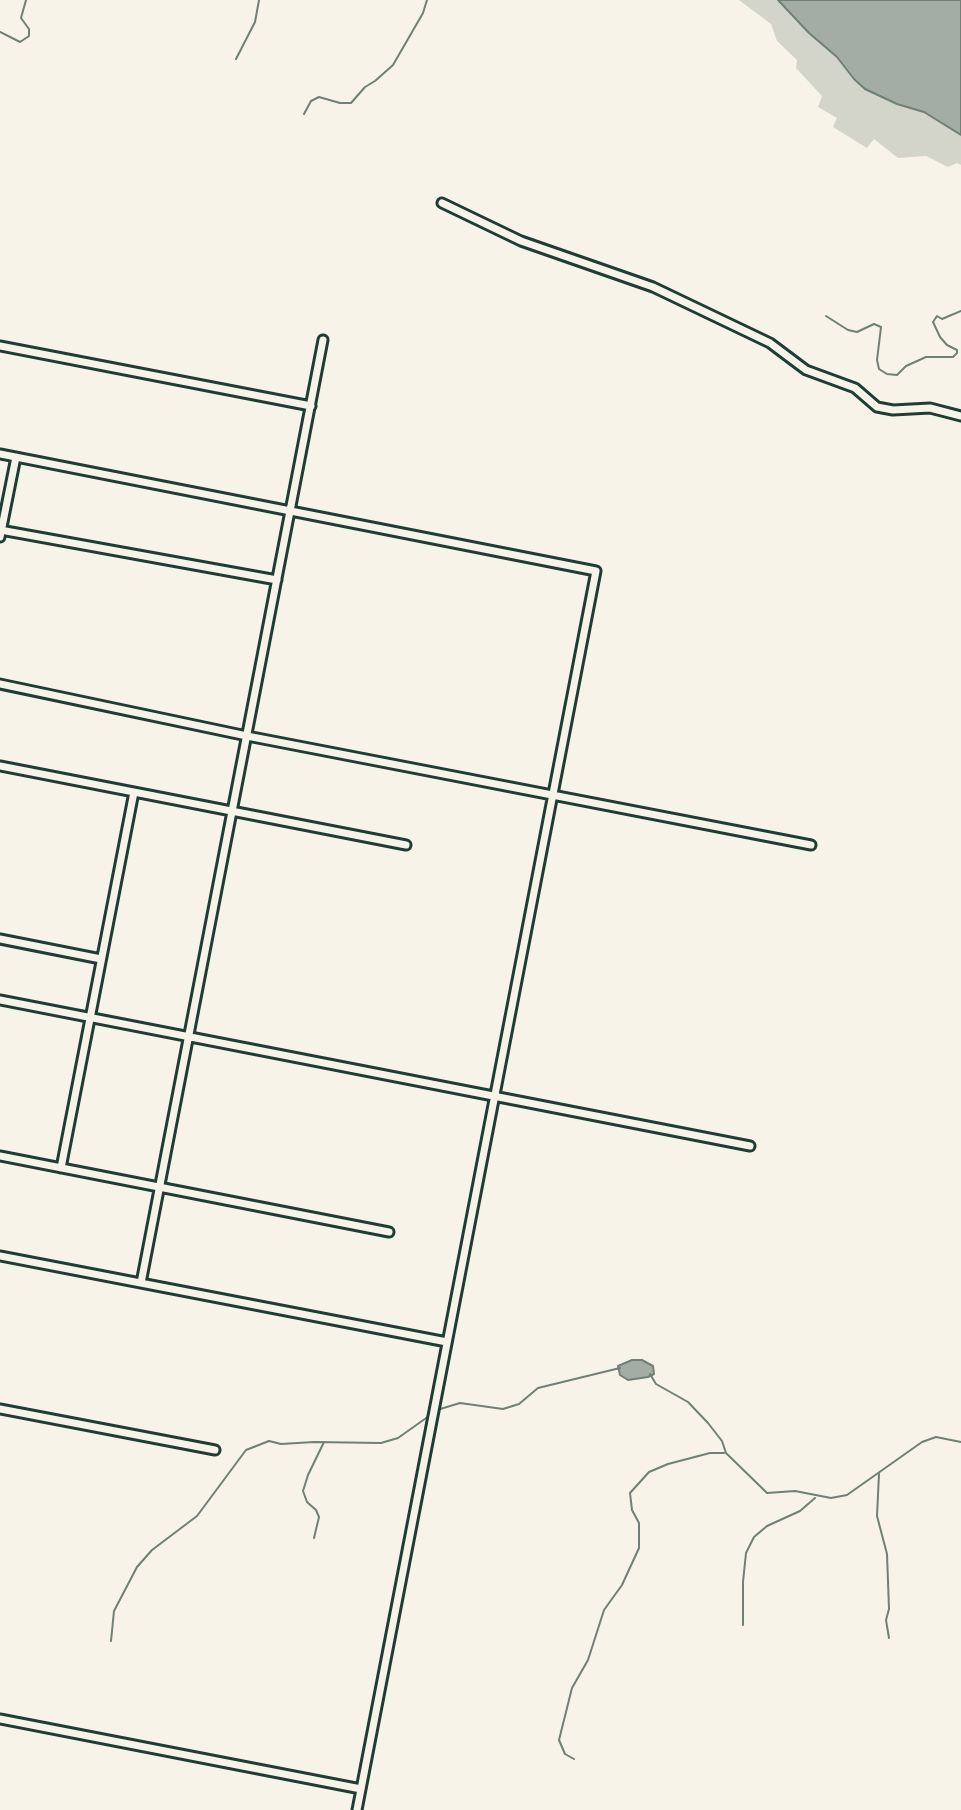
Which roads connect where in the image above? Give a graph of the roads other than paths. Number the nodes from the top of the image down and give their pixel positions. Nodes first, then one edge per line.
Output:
1 (442, 203) dead end
2 (323, 340) dead end
3 (0, 346) edge
4 (311, 406) junction
5 (961, 416) edge
6 (0, 454) edge
7 (16, 457) junction
8 (290, 511) junction
9 (0, 532) edge
10 (277, 580) junction
11 (0, 684) edge
12 (247, 736) junction
13 (0, 766) edge
14 (134, 792) junction
15 (553, 795) junction
16 (232, 811) junction
17 (406, 845) dead end
18 (811, 845) dead end
19 (0, 939) edge
20 (101, 959) junction
21 (0, 1000) edge
22 (90, 1018) junction
23 (188, 1037) junction
24 (495, 1096) junction
25 (750, 1146) dead end
26 (0, 1156) edge
27 (61, 1168) junction
28 (159, 1187) junction
29 (389, 1232) dead end
30 (0, 1256) edge
31 (141, 1283) junction
32 (447, 1342) junction
33 (0, 1409) edge
34 (215, 1450) dead end
35 (0, 1719) edge
36 (361, 1789) junction
37 (357, 1810) edge

1 - 5 street
2 - 4 street
3 - 4 street
4 - 8 street
6 - 7 street
7 - 8 street
7 - 9 street
8 - 10 street
8 - 15 street
9 - 10 street
10 - 12 street
11 - 12 street
12 - 15 street
12 - 16 street
13 - 14 street
14 - 16 street
14 - 20 street
15 - 18 street
15 - 24 street
16 - 17 street
16 - 23 street
19 - 20 street
20 - 22 street
21 - 22 street
22 - 23 street
22 - 27 street
23 - 24 street
23 - 28 street
24 - 25 street
24 - 32 street
26 - 27 street
27 - 28 street
28 - 29 street
28 - 31 street
30 - 31 street
31 - 32 street
32 - 36 street
33 - 34 street
35 - 36 street
36 - 37 street

